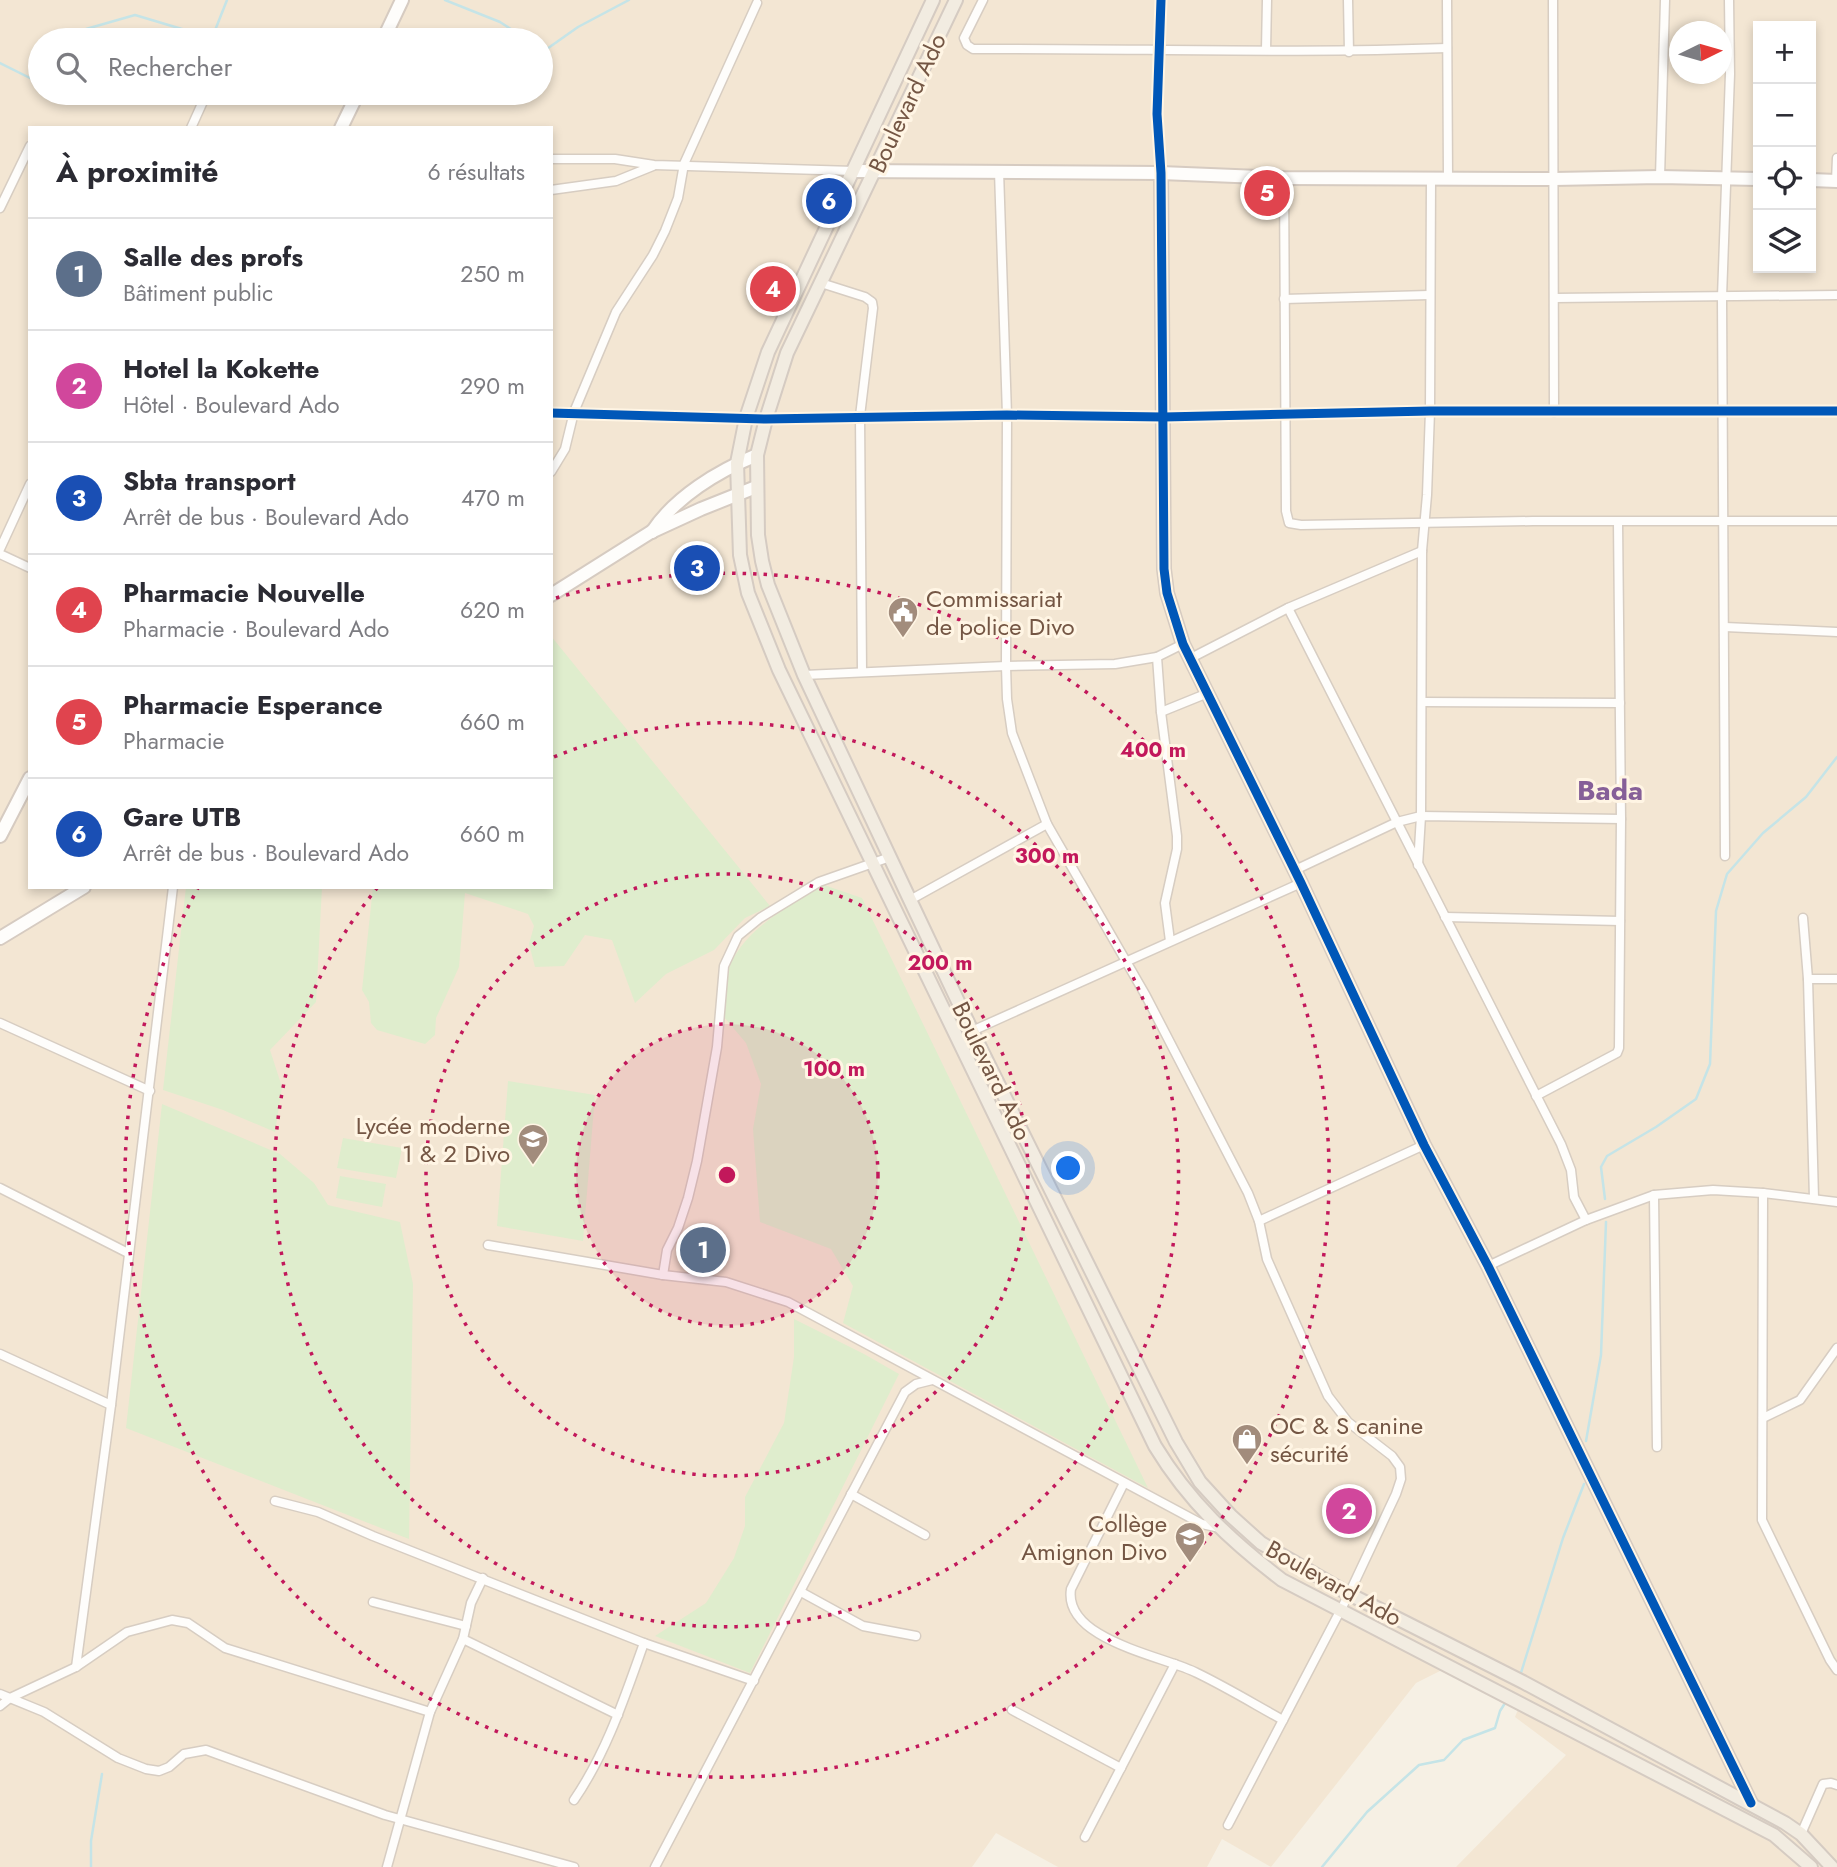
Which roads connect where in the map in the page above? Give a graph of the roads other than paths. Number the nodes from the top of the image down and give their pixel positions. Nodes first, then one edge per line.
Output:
1 (402, 0) edge
2 (933, 0) edge
3 (956, 0) edge
4 (983, 0) edge
5 (1161, 0) edge
6 (1268, 0) edge
7 (1348, 0) edge
8 (1447, 0) edge
9 (1553, 0) edge
10 (1665, 0) edge
11 (1729, 0) edge
12 (757, 3) dead end
13 (389, 28) edge
14 (1447, 48) junction
15 (1159, 49) junction
16 (1266, 50) junction
17 (1349, 52) junction
18 (201, 105) edge
19 (352, 105) edge
20 (192, 126) edge
21 (342, 126) edge
22 (28, 150) edge
23 (1837, 158) edge
24 (553, 159) edge
25 (684, 164) junction
26 (654, 165) junction
27 (854, 171) junction
28 (999, 171) junction
29 (875, 172) junction
30 (1161, 173) junction
31 (1432, 177) junction
32 (1448, 177) junction
33 (1660, 177) junction
34 (1284, 178) junction
35 (1724, 178) junction
36 (1554, 179) junction
37 (1753, 179) edge
38 (1816, 180) edge
39 (1837, 181) edge
40 (553, 190) edge
41 (0, 208) edge
42 (821, 283) junction
43 (1429, 295) junction
44 (1837, 295) edge
45 (1722, 297) junction
46 (1555, 298) junction
47 (1284, 299) junction
48 (1430, 411) junction
49 (1837, 411) edge
50 (574, 412) junction
51 (1554, 412) junction
52 (1723, 412) junction
53 (553, 413) edge
54 (1286, 414) junction
55 (1007, 415) junction
56 (860, 416) junction
57 (1164, 417) junction
58 (746, 418) junction
59 (766, 419) junction
60 (757, 455) junction
61 (737, 463) junction
62 (553, 469) edge
63 (756, 487) junction
64 (28, 489) edge
65 (739, 494) junction
66 (1724, 521) junction
67 (1837, 521) edge
68 (1618, 522) junction
69 (1424, 524) junction
70 (651, 533) junction
71 (1422, 551) junction
72 (0, 552) edge
73 (28, 567) edge
74 (553, 594) edge
75 (1288, 608) junction
76 (1725, 627) junction
77 (1837, 632) edge
78 (1184, 644) junction
79 (1157, 657) junction
80 (1191, 658) junction
81 (1006, 666) junction
82 (862, 671) junction
83 (804, 674) junction
84 (1208, 692) junction
85 (1422, 702) junction
86 (1620, 703) junction
87 (1161, 712) junction
88 (28, 782) edge
89 (1421, 816) junction
90 (1622, 819) junction
91 (1396, 822) junction
92 (1047, 824) junction
93 (0, 835) edge
94 (1725, 856) dead end
95 (890, 857) junction
96 (873, 864) junction
97 (1418, 864) junction
98 (1295, 870) junction
99 (1301, 883) junction
100 (81, 889) edge
101 (173, 889) edge
102 (910, 900) junction
103 (1445, 917) junction
104 (1803, 918) dead end
105 (1620, 921) junction
106 (0, 938) edge
107 (1170, 941) junction
108 (1125, 961) junction
109 (1808, 979) junction
110 (1837, 979) edge
111 (0, 1023) edge
112 (972, 1031) junction
113 (150, 1091) junction
114 (1536, 1096) junction
115 (1424, 1145) junction
116 (0, 1188) edge
117 (1763, 1193) junction
118 (1654, 1195) junction
119 (1814, 1198) junction
120 (1837, 1202) edge
121 (1586, 1220) junction
122 (1259, 1221) junction
123 (488, 1245) dead end
124 (128, 1253) junction
125 (1489, 1266) junction
126 (663, 1275) junction
127 (1837, 1348) edge
128 (0, 1354) edge
129 (932, 1380) junction
130 (111, 1405) junction
131 (1763, 1418) junction
132 (1657, 1447) dead end
133 (1124, 1483) junction
134 (851, 1494) junction
135 (275, 1501) dead end
136 (1220, 1528) junction
137 (925, 1535) dead end
138 (483, 1578) junction
139 (801, 1592) junction
140 (1349, 1594) junction
141 (373, 1602) dead end
142 (1340, 1611) junction
143 (466, 1626) junction
144 (916, 1636) dead end
145 (463, 1639) junction
146 (644, 1643) junction
147 (1175, 1664) junction
148 (76, 1667) junction
149 (1837, 1670) edge
150 (754, 1681) junction
151 (0, 1694) edge
152 (10, 1698) junction
153 (0, 1706) edge
154 (1012, 1710) dead end
155 (430, 1712) junction
156 (618, 1715) junction
157 (1283, 1720) junction
158 (1121, 1768) junction
159 (1837, 1785) edge
160 (574, 1800) dead end
161 (1751, 1803) junction
162 (399, 1818) junction
163 (1228, 1825) dead end
164 (1801, 1834) junction
165 (1085, 1838) dead end
166 (387, 1867) edge
167 (574, 1867) edge
168 (655, 1867) edge
169 (1811, 1867) edge
170 (1832, 1867) edge

1 - 13 street
2 - 27 main road, Boulevard Ado
3 - 29 main road, Boulevard Ado
4 - 15 street
5 - 15 street
6 - 16 street
7 - 17 street
8 - 14 street
9 - 36 street
10 - 33 street
11 - 35 street
12 - 25 street
14 - 17 street
14 - 32 street
15 - 16 street
15 - 30 street
16 - 17 street
18 - 20 street
19 - 21 street
22 - 41 street
23 - 39 street
24 - 26 street
25 - 26 street
25 - 27 street
25 - 50 street
26 - 40 street
27 - 29 street
27 - 58 main road, Boulevard Ado
28 - 29 street
28 - 30 street
28 - 55 street
29 - 42 main road, Boulevard Ado
30 - 34 street
30 - 57 street
31 - 32 street
31 - 34 street
31 - 43 street
32 - 36 street
33 - 35 street
33 - 36 street
34 - 47 street
35 - 37 street
35 - 45 street
36 - 46 street
38 - 39 street
42 - 56 street
42 - 59 main road, Boulevard Ado
43 - 47 street
43 - 48 street
44 - 45 street
45 - 46 street
45 - 52 street
46 - 51 street
47 - 54 street
48 - 51 street
48 - 54 street
48 - 69 street
49 - 52 street
50 - 53 street
50 - 58 street
50 - 62 street
51 - 52 street
52 - 66 street
54 - 57 street
54 - 69 street
55 - 56 street
55 - 57 street
55 - 81 street
56 - 59 street
56 - 82 street
57 - 78 street
58 - 59 street
58 - 61 main road, Boulevard Ado
59 - 60 main road, Boulevard Ado
60 - 61 street
60 - 63 main road, Boulevard Ado
61 - 65 main road, Boulevard Ado
61 - 70 street
63 - 65 street
63 - 83 main road, Boulevard Ado
64 - 72 street
65 - 70 street
65 - 96 main road, Boulevard Ado
66 - 67 street
66 - 68 street
66 - 76 street
68 - 69 street
68 - 86 street
69 - 71 street
70 - 74 street
71 - 75 street
71 - 85 street
72 - 73 street
75 - 80 street
75 - 91 street
76 - 77 street
76 - 94 street
78 - 79 street
78 - 80 street
79 - 81 street
79 - 87 street
80 - 84 street
81 - 82 street
81 - 92 street
82 - 83 street
83 - 95 main road, Boulevard Ado
84 - 87 street
84 - 98 street
85 - 86 street
85 - 89 street
86 - 90 street
87 - 107 street
88 - 93 street
89 - 90 street
89 - 91 street
89 - 97 street
90 - 105 street
91 - 97 street
91 - 98 street
92 - 102 street
92 - 108 street
95 - 96 street
95 - 102 main road, Boulevard Ado
96 - 126 street
96 - 136 main road, Boulevard Ado
97 - 103 street
98 - 99 street
99 - 107 street
99 - 115 street
100 - 106 street
101 - 113 street
102 - 112 main road, Boulevard Ado
103 - 105 street
103 - 114 street
104 - 109 street
105 - 114 street
107 - 108 street
108 - 112 street
108 - 122 street
109 - 110 street
109 - 119 street
111 - 113 street
112 - 140 main road, Boulevard Ado
113 - 124 street
114 - 121 street
115 - 122 street
115 - 125 street
116 - 124 street
117 - 118 street
117 - 119 street
117 - 131 street
118 - 121 street
118 - 132 street
119 - 120 street
121 - 125 street
122 - 140 street
123 - 126 street
124 - 130 street
125 - 161 street
126 - 129 street
127 - 131 street
128 - 130 street
129 - 133 street
129 - 134 street
130 - 148 street
131 - 149 street
133 - 136 street
133 - 147 street
134 - 137 street
134 - 139 street
135 - 138 street
136 - 142 main road, Boulevard Ado
138 - 143 street
138 - 146 street
139 - 144 street
139 - 150 street
140 - 142 street
140 - 161 main road, Boulevard Ado
141 - 143 street
142 - 157 street
142 - 169 main road, Boulevard Ado
143 - 145 street
145 - 155 street
145 - 156 street
146 - 150 street
146 - 156 street
147 - 157 street
147 - 158 street
148 - 152 street
148 - 155 street
150 - 168 street
151 - 152 street
152 - 153 street
152 - 162 street
154 - 158 street
155 - 162 street
156 - 160 street
157 - 163 street
158 - 165 street
159 - 164 street
161 - 164 main road, Boulevard Ado
162 - 166 street
162 - 167 street
164 - 170 main road, Boulevard Ado

